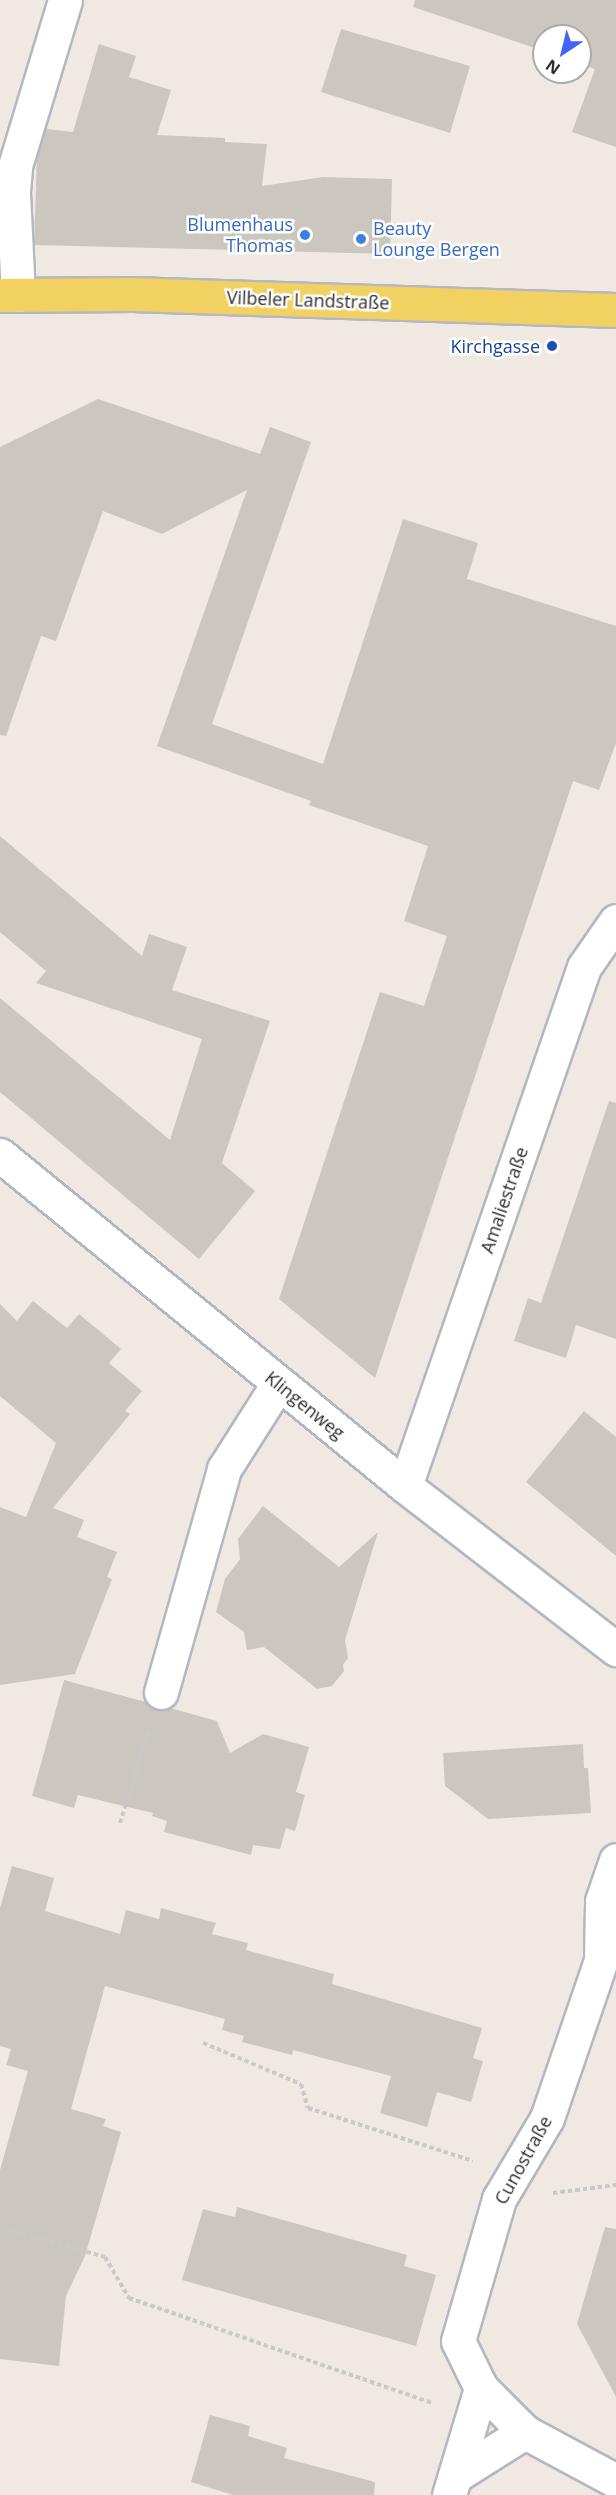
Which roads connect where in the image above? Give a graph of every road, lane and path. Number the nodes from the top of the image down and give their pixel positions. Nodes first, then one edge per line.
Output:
1 (65, 0) edge
2 (9, 295) edge
3 (616, 310) edge
4 (616, 921) edge
5 (0, 1155) edge
6 (278, 1384) junction
7 (405, 1486) junction
8 (616, 1649) edge
9 (156, 1707) joint
10 (120, 1823) dead end
11 (616, 1860) edge
12 (203, 2043) dead end
13 (616, 2185) edge
14 (506, 2186) junction
15 (0, 2227) edge
16 (477, 2402) junction
17 (525, 2432) junction
18 (616, 2481) edge
19 (452, 2485) edge

1 - 2 street
2 - 3 main road, Vilbeler Landstraße
4 - 7 street, Amaliestraße
5 - 6 street, Klingenweg
6 - 7 street, Klingenweg
6 - 9 street
7 - 8 street, Klingenweg
9 - 10 path
11 - 14 street, Cunostraße
12 - 14 path
13 - 14 path
14 - 16 street, Cunostraße
15 - 16 path
16 - 17 street, Cunostraße
16 - 19 street
17 - 18 street, Cunostraße
17 - 19 street

